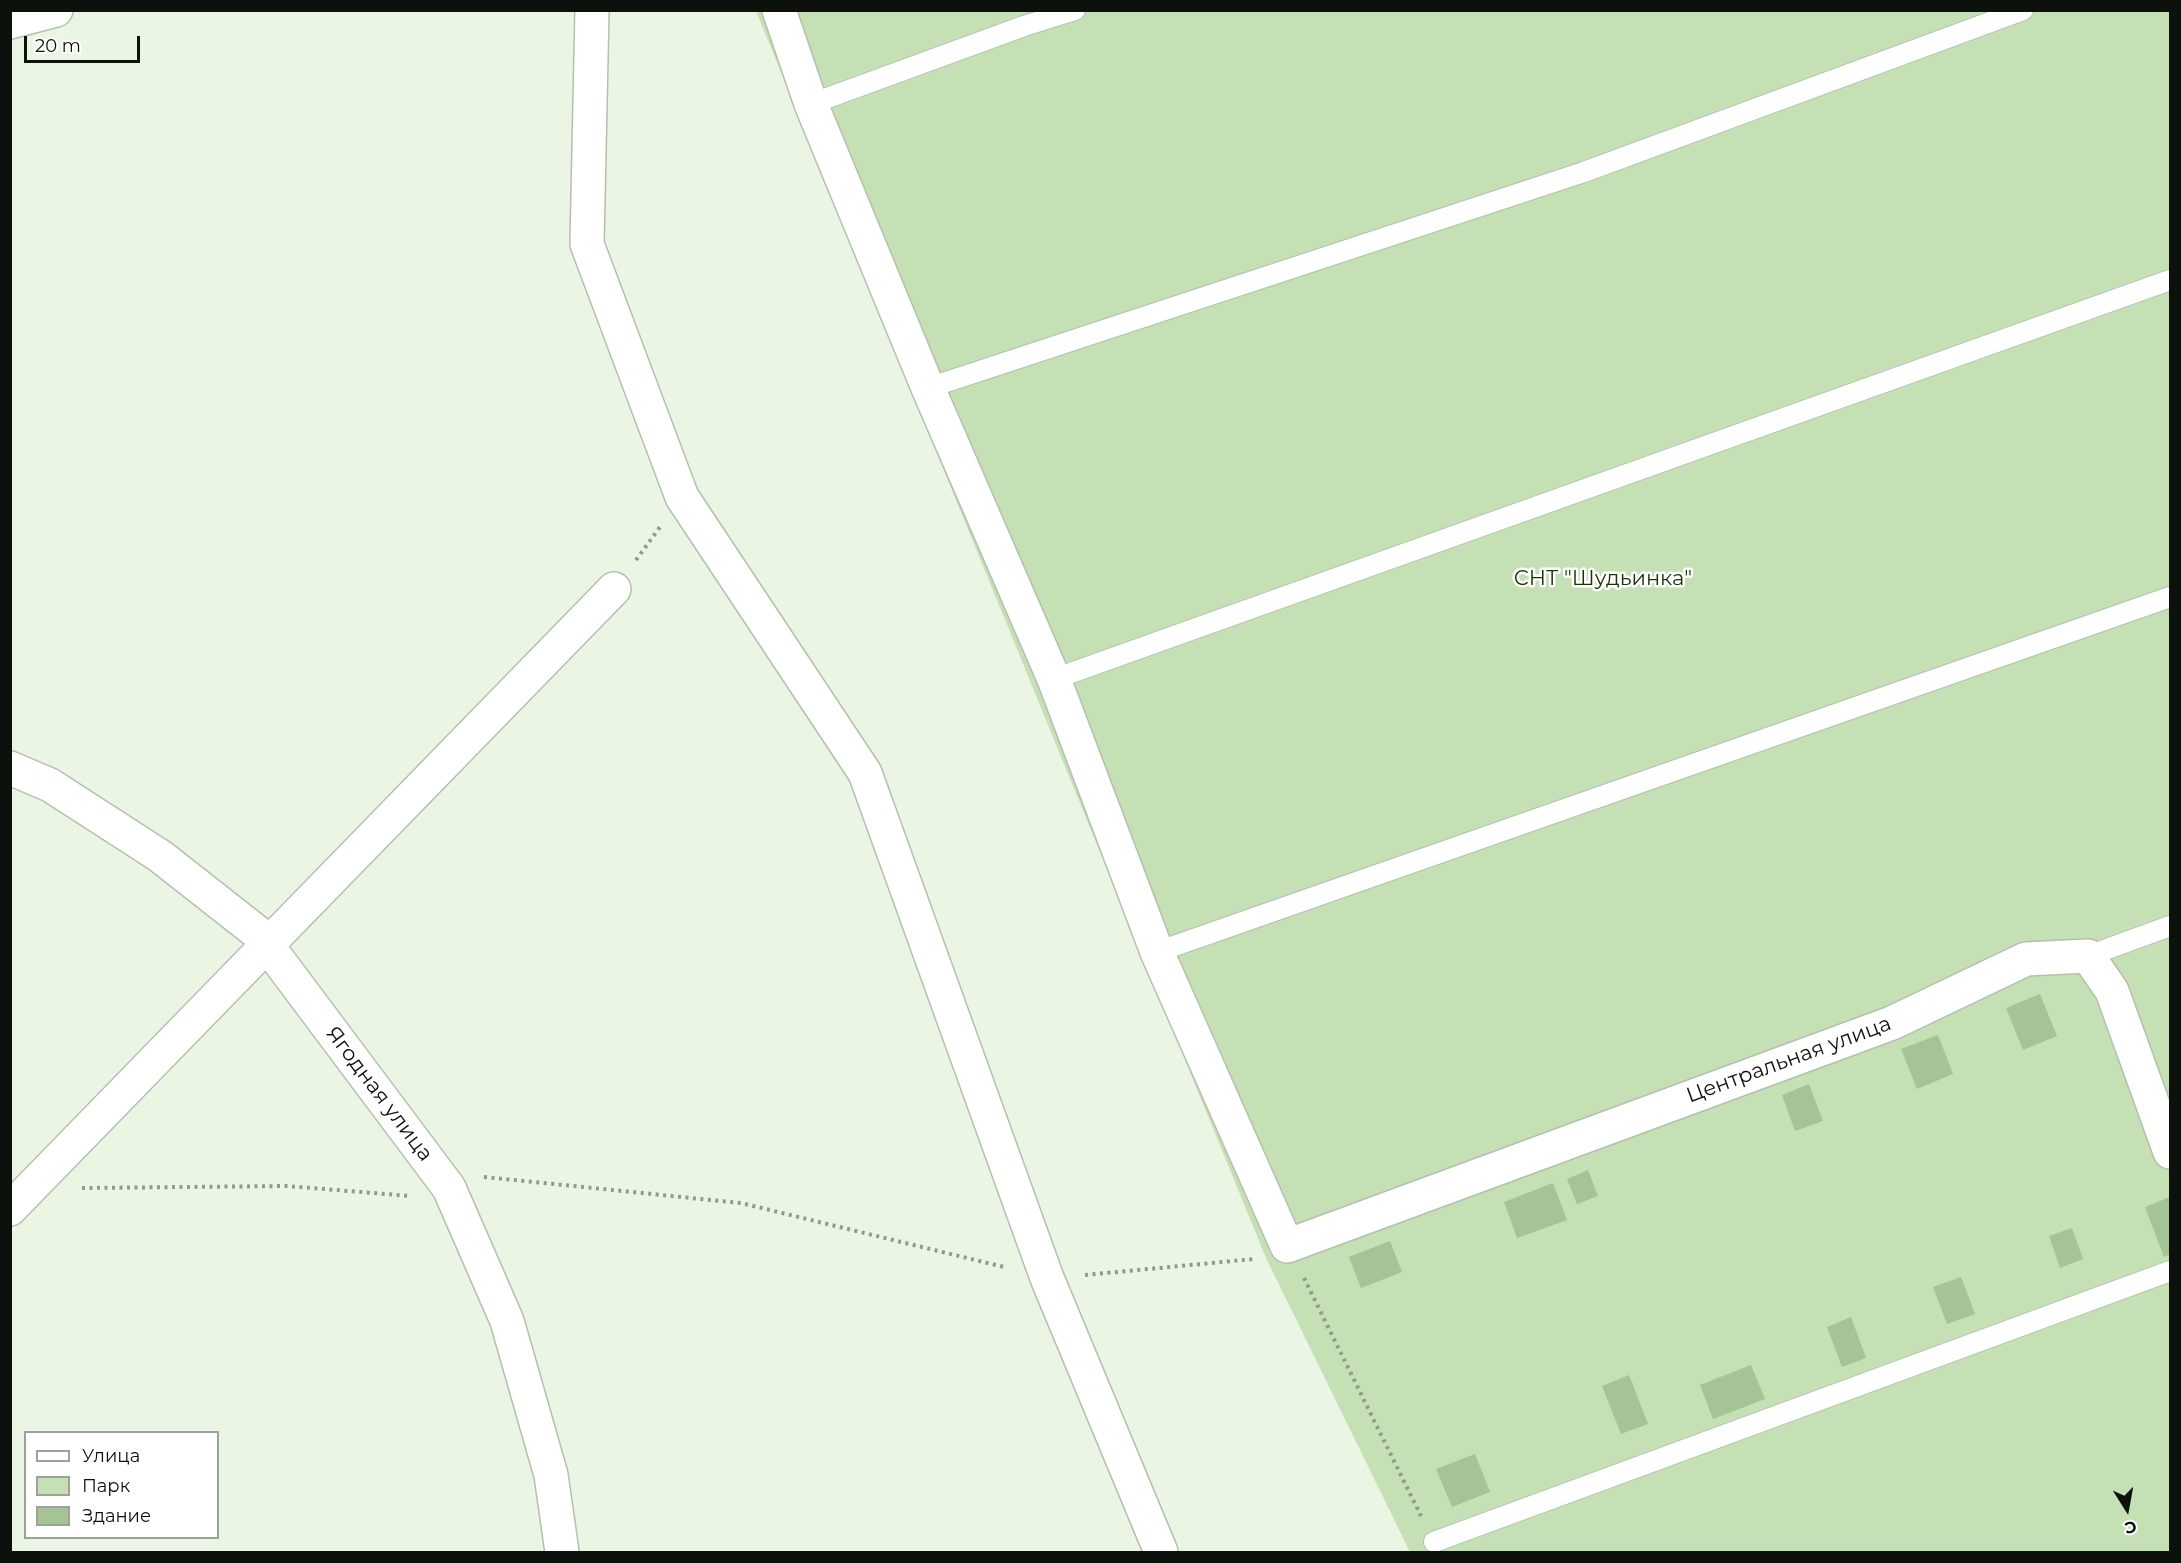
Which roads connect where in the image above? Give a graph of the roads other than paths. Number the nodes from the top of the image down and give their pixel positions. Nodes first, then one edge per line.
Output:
1 (56, 10) edge
2 (592, 10) edge
3 (779, 10) edge
4 (1075, 10) edge
5 (2023, 10) edge
6 (10, 22) edge
7 (811, 104) junction
8 (2170, 280) edge
9 (928, 388) junction
10 (614, 589) road end
11 (2170, 597) edge
12 (1054, 679) junction
13 (10, 768) edge
14 (2170, 926) edge
15 (268, 945) junction
16 (1156, 952) junction
17 (2088, 956) junction
18 (2170, 1152) edge
19 (20, 1199) edge
20 (2170, 1271) edge
21 (1434, 1542) road end
22 (562, 1552) edge
23 (1161, 1552) edge

1 - 6 street
2 - 23 street
3 - 7 street
4 - 7 lane
5 - 9 lane
7 - 9 street
8 - 12 lane
9 - 12 street
10 - 15 street
11 - 16 lane
12 - 16 street
13 - 15 street, Ягодная улица
14 - 17 lane
15 - 19 street
15 - 22 street, Ягодная улица
16 - 17 street, Центральная улица
17 - 18 street
20 - 21 lane

